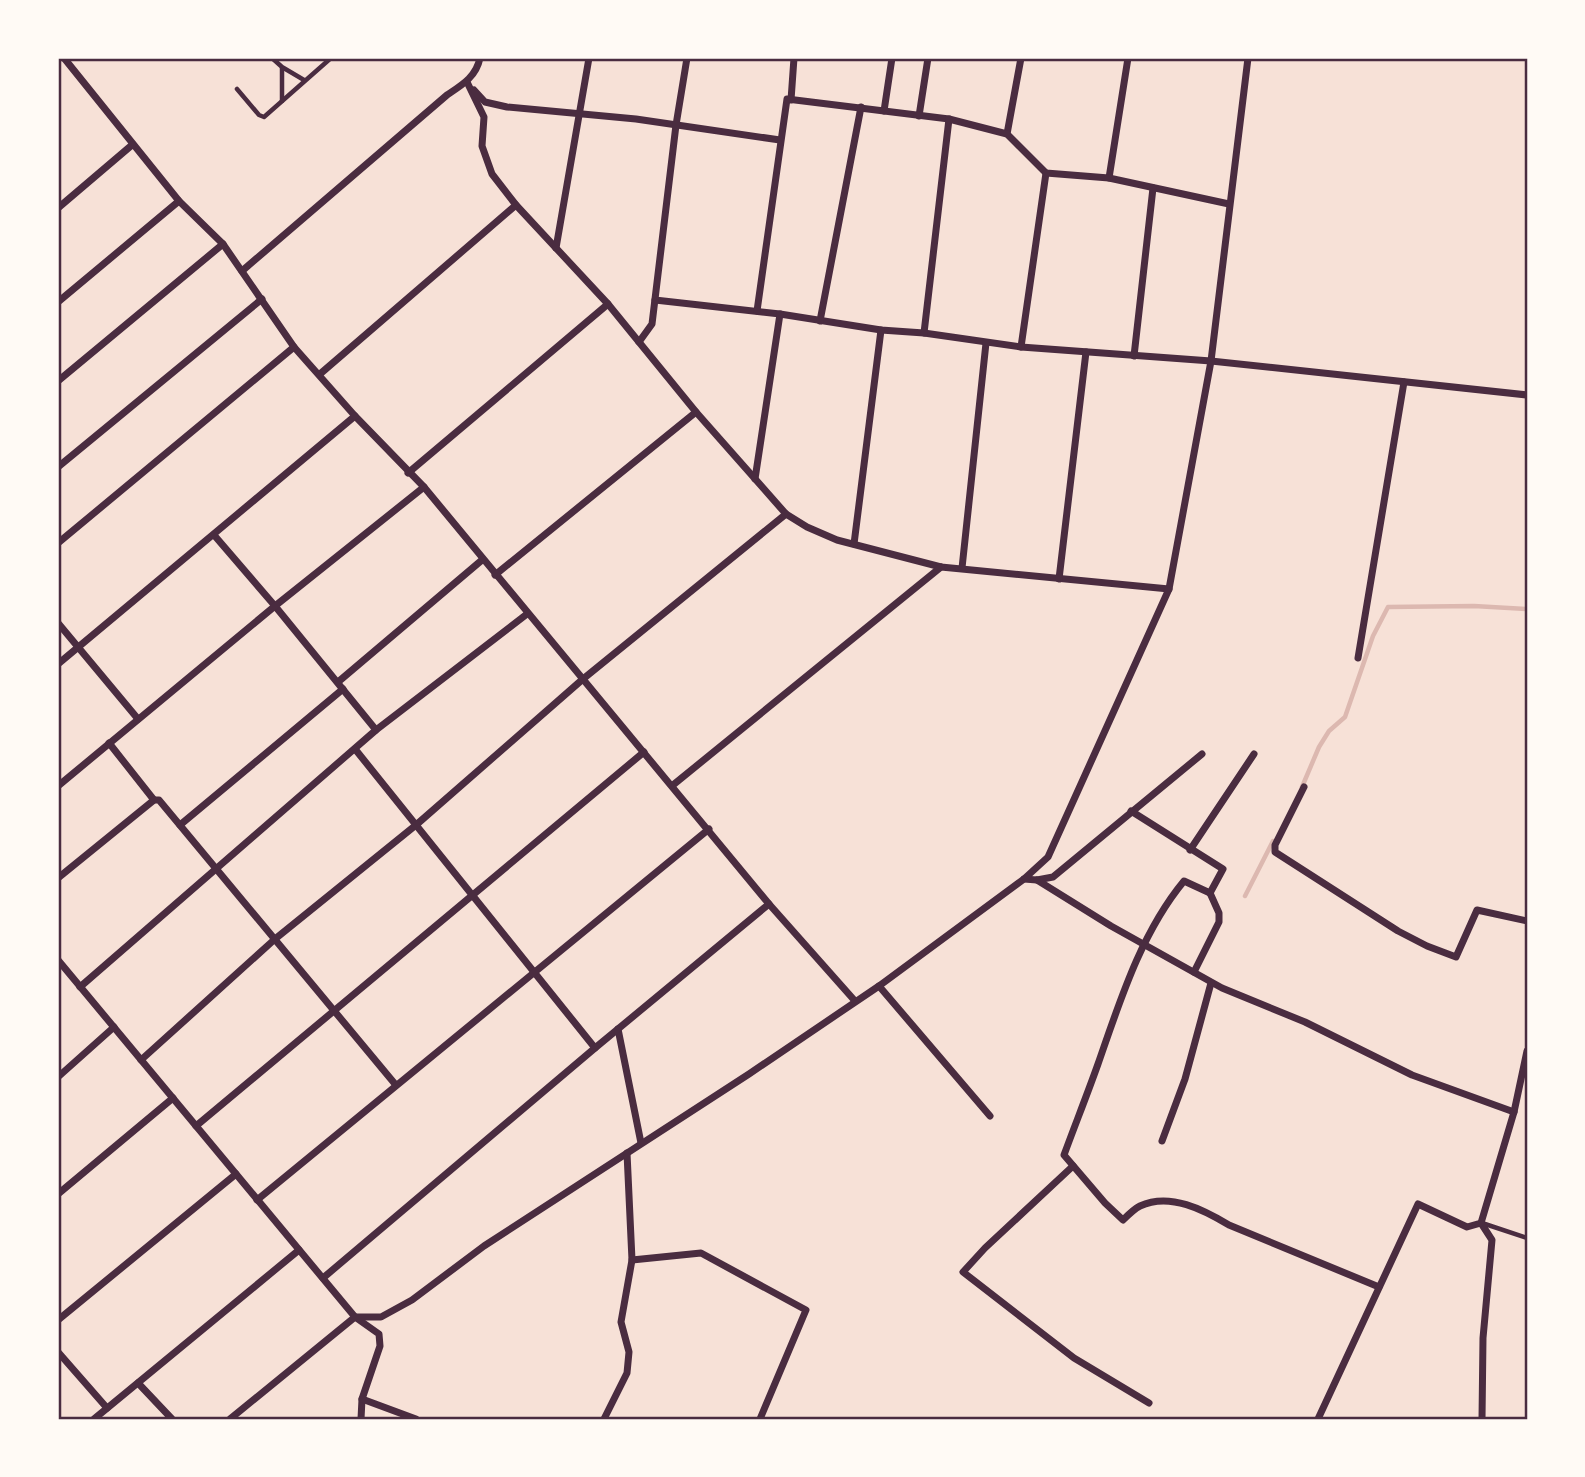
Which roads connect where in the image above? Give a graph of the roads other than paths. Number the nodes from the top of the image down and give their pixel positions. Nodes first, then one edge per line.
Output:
1 (64, 58) edge
2 (272, 58) edge
3 (331, 58) edge
4 (480, 58) edge
5 (589, 58) edge
6 (687, 58) edge
7 (794, 58) edge
8 (892, 58) edge
9 (928, 58) edge
10 (1021, 58) edge
11 (1128, 58) edge
12 (1248, 58) edge
13 (282, 67) junction
14 (304, 80) junction
15 (467, 82) junction
16 (237, 89) dead end
17 (789, 99) junction
18 (282, 102) junction
19 (861, 107) junction
20 (884, 111) junction
21 (581, 113) junction
22 (919, 116) junction
23 (949, 119) junction
24 (676, 125) junction
25 (1007, 134) junction
26 (780, 140) junction
27 (132, 145) junction
28 (1046, 173) junction
29 (1109, 178) junction
30 (1153, 188) junction
31 (179, 201) junction
32 (1229, 204) junction
33 (516, 205) junction
34 (58, 208) edge
35 (223, 244) junction
36 (556, 247) junction
37 (242, 271) junction
38 (262, 299) junction
39 (655, 300) junction
40 (58, 302) edge
41 (608, 304) junction
42 (757, 311) junction
43 (780, 314) junction
44 (820, 321) junction
45 (881, 330) junction
46 (924, 333) junction
47 (639, 342) junction
48 (986, 344) junction
49 (295, 347) junction
50 (1021, 348) junction
51 (1086, 352) junction
52 (1134, 356) junction
53 (1211, 361) junction
54 (320, 374) junction
55 (58, 381) edge
56 (1404, 382) junction
57 (1527, 396) edge
58 (696, 412) junction
59 (355, 416) junction
60 (58, 467) edge
61 (408, 473) junction
62 (755, 479) junction
63 (424, 487) junction
64 (786, 514) junction
65 (214, 535) junction
66 (58, 543) edge
67 (854, 544) junction
68 (482, 560) junction
69 (941, 567) junction
70 (962, 568) junction
71 (495, 575) junction
72 (1059, 579) junction
73 (1169, 589) junction
74 (275, 606) junction
75 (527, 614) junction
76 (58, 623) edge
77 (78, 647) junction
78 (1358, 659) dead end
79 (58, 664) edge
80 (583, 679) junction
81 (341, 685) junction
82 (138, 719) junction
83 (376, 730) junction
84 (110, 743) junction
85 (355, 749) junction
86 (645, 752) junction
87 (1202, 754) dead end
88 (1254, 754) dead end
89 (673, 785) junction
90 (58, 786) edge
91 (1304, 787) dead end
92 (154, 800) junction
93 (1131, 811) junction
94 (180, 825) junction
95 (416, 825) junction
96 (709, 829) junction
97 (1190, 850) junction
98 (217, 869) junction
99 (58, 878) edge
100 (1024, 879) junction
101 (1037, 880) junction
102 (1210, 893) junction
103 (474, 897) junction
104 (769, 904) junction
105 (1527, 920) edge
106 (275, 939) junction
107 (1144, 944) junction
108 (58, 960) edge
109 (534, 972) junction
110 (1194, 972) junction
111 (1211, 983) junction
112 (879, 986) junction
113 (80, 987) junction
114 (855, 1001) junction
115 (336, 1012) junction
116 (114, 1027) junction
117 (618, 1029) junction
118 (595, 1048) junction
119 (1527, 1051) edge
120 (141, 1060) junction
121 (58, 1077) edge
122 (395, 1084) junction
123 (1516, 1097) junction
124 (1527, 1097) edge
125 (173, 1098) junction
126 (1514, 1112) junction
127 (990, 1116) dead end
128 (196, 1126) junction
129 (1163, 1141) dead end
130 (641, 1143) junction
131 (627, 1153) junction
132 (1073, 1166) junction
133 (236, 1174) junction
134 (58, 1194) edge
135 (257, 1200) junction
136 (1481, 1223) junction
137 (1527, 1238) edge
138 (299, 1250) junction
139 (632, 1260) junction
140 (323, 1278) junction
141 (1379, 1287) junction
142 (355, 1317) junction
143 (58, 1320) edge
144 (58, 1352) edge
145 (138, 1383) junction
146 (362, 1399) junction
147 (1149, 1404) dead end
148 (107, 1408) junction
149 (93, 1419) edge
150 (172, 1419) edge
151 (230, 1419) edge
152 (361, 1419) edge
153 (416, 1419) edge
154 (604, 1419) edge
155 (761, 1419) edge
156 (1318, 1419) edge
157 (1482, 1419) edge

1 - 27 street
2 - 13 lane
3 - 14 lane
4 - 15 street
5 - 21 street
6 - 24 street
7 - 17 street
8 - 20 street
9 - 22 street
10 - 25 street
11 - 29 street
12 - 32 street
13 - 14 lane
13 - 18 lane
14 - 18 lane
15 - 21 street
15 - 33 street
15 - 37 street
16 - 18 lane
17 - 19 street
17 - 26 street
19 - 20 street
19 - 44 street
20 - 22 street
21 - 24 street
21 - 36 street
22 - 23 street
23 - 25 street
23 - 46 street
24 - 26 street
24 - 39 street
25 - 28 street
26 - 42 street
27 - 31 street
27 - 34 street
28 - 29 street
28 - 50 street
29 - 30 street
30 - 32 street
30 - 52 street
31 - 35 street
31 - 40 street
32 - 53 street
33 - 36 street
33 - 54 street
35 - 37 street
35 - 55 street
36 - 41 street
37 - 38 street
38 - 49 street
38 - 60 street
39 - 42 street
39 - 47 street
41 - 47 street
41 - 61 street
42 - 43 street
43 - 44 street
43 - 62 street
44 - 45 street
45 - 46 street
45 - 67 street
46 - 48 street
47 - 58 street
48 - 50 street
48 - 70 street
49 - 54 street
49 - 66 street
50 - 51 street
51 - 52 street
51 - 72 street
52 - 53 street
53 - 56 street
53 - 73 street
54 - 59 street
56 - 57 street
56 - 78 street
58 - 62 street
58 - 71 street
59 - 61 street
59 - 65 street
61 - 63 street
62 - 64 street
63 - 68 street
63 - 74 street
64 - 67 street
64 - 80 street
65 - 74 street
65 - 77 street
67 - 69 street
68 - 71 street
68 - 81 street
69 - 70 street
69 - 89 street
70 - 72 street
71 - 75 street
72 - 73 street
73 - 100 street
74 - 81 street
74 - 82 street
75 - 80 street
75 - 83 street
76 - 77 street
77 - 79 street
77 - 82 street
80 - 86 street
80 - 95 street
81 - 83 street
81 - 94 street
82 - 84 street
83 - 85 street
84 - 90 street
84 - 92 street
85 - 95 street
85 - 98 street
86 - 89 street
86 - 103 street
87 - 93 street
88 - 97 street
89 - 96 street
91 - 105 street
92 - 94 street
92 - 99 street
93 - 97 street
93 - 101 street
94 - 98 street
95 - 103 street
95 - 106 street
96 - 104 street
96 - 109 street
97 - 102 street
98 - 106 street
98 - 113 street
100 - 101 street
100 - 112 street
101 - 107 street
102 - 107 street
102 - 110 street
103 - 109 street
103 - 115 street
104 - 114 street
104 - 117 street
106 - 115 street
106 - 120 street
107 - 110 street
107 - 132 street
108 - 113 street
109 - 118 street
109 - 122 street
110 - 111 street
111 - 126 street
111 - 129 street
112 - 114 street
112 - 127 street
113 - 116 street
114 - 130 street
115 - 122 street
115 - 128 street
116 - 120 street
116 - 121 street
117 - 118 street
117 - 130 street
118 - 140 street
119 - 123 street
120 - 125 street
122 - 135 street
123 - 124 street
123 - 126 street
125 - 128 street
125 - 134 street
126 - 136 street
128 - 133 street
130 - 131 street
131 - 139 street
131 - 142 street
132 - 141 street
132 - 147 street
133 - 135 street
133 - 143 street
135 - 138 street
136 - 137 lane
136 - 141 street
136 - 157 street
138 - 140 street
138 - 145 street
139 - 154 street
139 - 155 street
140 - 142 street
141 - 156 street
142 - 146 street
142 - 151 street
144 - 148 street
145 - 148 street
145 - 150 street
146 - 152 street
146 - 153 street
148 - 149 street

